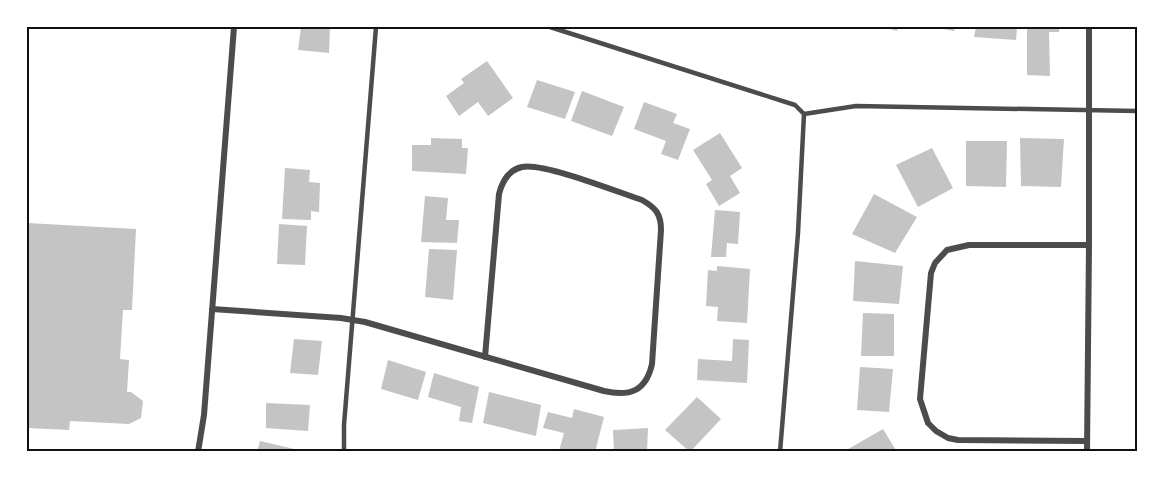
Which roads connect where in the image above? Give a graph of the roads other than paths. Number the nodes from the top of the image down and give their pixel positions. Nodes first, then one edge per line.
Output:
1 (234, 27) edge
2 (376, 27) edge
3 (550, 27) edge
4 (1089, 27) edge
5 (1088, 111) junction
6 (1137, 111) edge
7 (804, 114) junction
8 (1089, 245) junction
9 (212, 309) junction
10 (353, 320) junction
11 (485, 357) junction
12 (1087, 441) junction
13 (198, 452) edge
14 (344, 452) edge
15 (780, 452) edge
16 (1087, 452) edge

1 - 9 street
2 - 10 lane
3 - 7 lane
4 - 5 street
5 - 6 lane
5 - 7 lane
5 - 8 street
7 - 15 lane
8 - 12 street
8 - 12 street
9 - 10 street
9 - 13 street
10 - 11 street
10 - 14 lane
11 - 11 street
12 - 16 street

